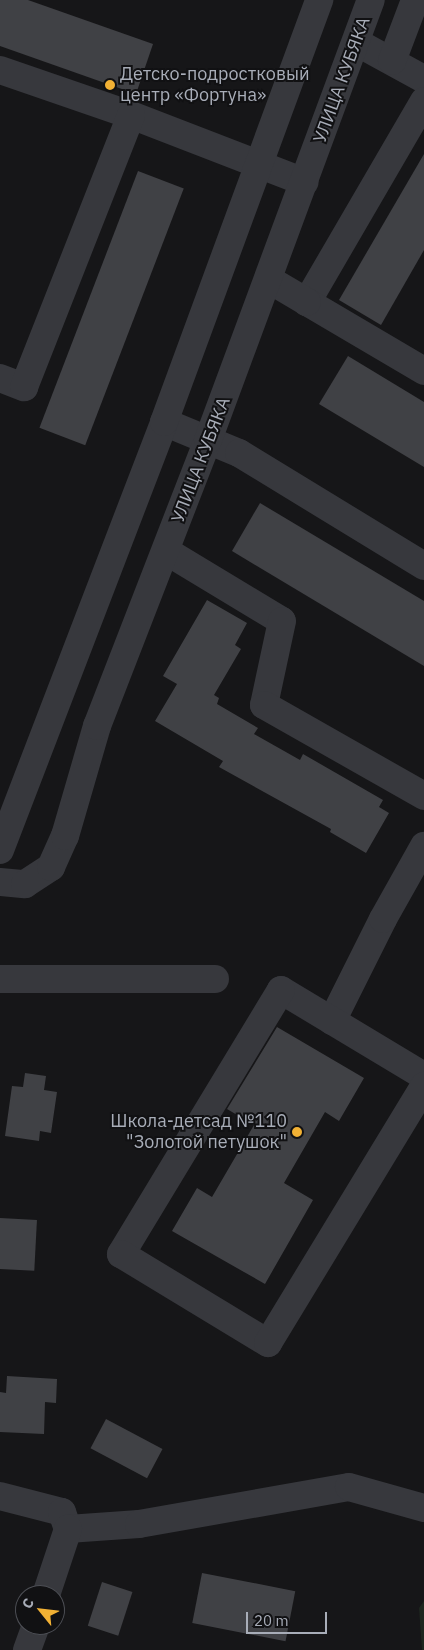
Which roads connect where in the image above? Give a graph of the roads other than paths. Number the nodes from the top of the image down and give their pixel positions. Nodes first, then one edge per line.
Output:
1 (319, 0) edge
2 (371, 0) edge
3 (414, 0) edge
4 (356, 42) junction
5 (392, 61) junction
6 (0, 70) edge
7 (424, 79) edge
8 (424, 101) edge
9 (131, 115) junction
10 (259, 165) junction
11 (305, 182) junction
12 (268, 279) junction
13 (307, 302) junction
14 (424, 371) edge
15 (0, 378) edge
16 (164, 422) junction
17 (208, 440) junction
18 (166, 551) junction
19 (424, 566) edge
20 (424, 796) edge
21 (424, 846) edge
22 (0, 850) edge
23 (0, 882) edge
24 (0, 979) edge
25 (215, 979) dead end
26 (332, 1021) junction
27 (424, 1076) edge
28 (424, 1086) edge
29 (0, 1496) edge
30 (424, 1508) edge
31 (68, 1529) junction
32 (49, 1585) edge
33 (32, 1635) edge
34 (27, 1650) edge

1 - 10 street
2 - 4 street, УЛИЦА КУБЯКА
3 - 5 street
4 - 5 street
4 - 11 street, УЛИЦА КУБЯКА
5 - 7 street
6 - 9 street
8 - 13 street
9 - 10 street
9 - 15 street
10 - 11 street
10 - 16 street
11 - 12 street, УЛИЦА КУБЯКА
12 - 13 street
12 - 17 street, УЛИЦА КУБЯКА
13 - 14 street
16 - 17 street
16 - 22 street
17 - 18 street, УЛИЦА КУБЯКА
17 - 19 street
18 - 20 street
18 - 23 street, УЛИЦА КУБЯКА
21 - 26 street
24 - 25 street
26 - 27 street
26 - 28 street
29 - 31 street
30 - 31 street
31 - 32 street
33 - 34 street

